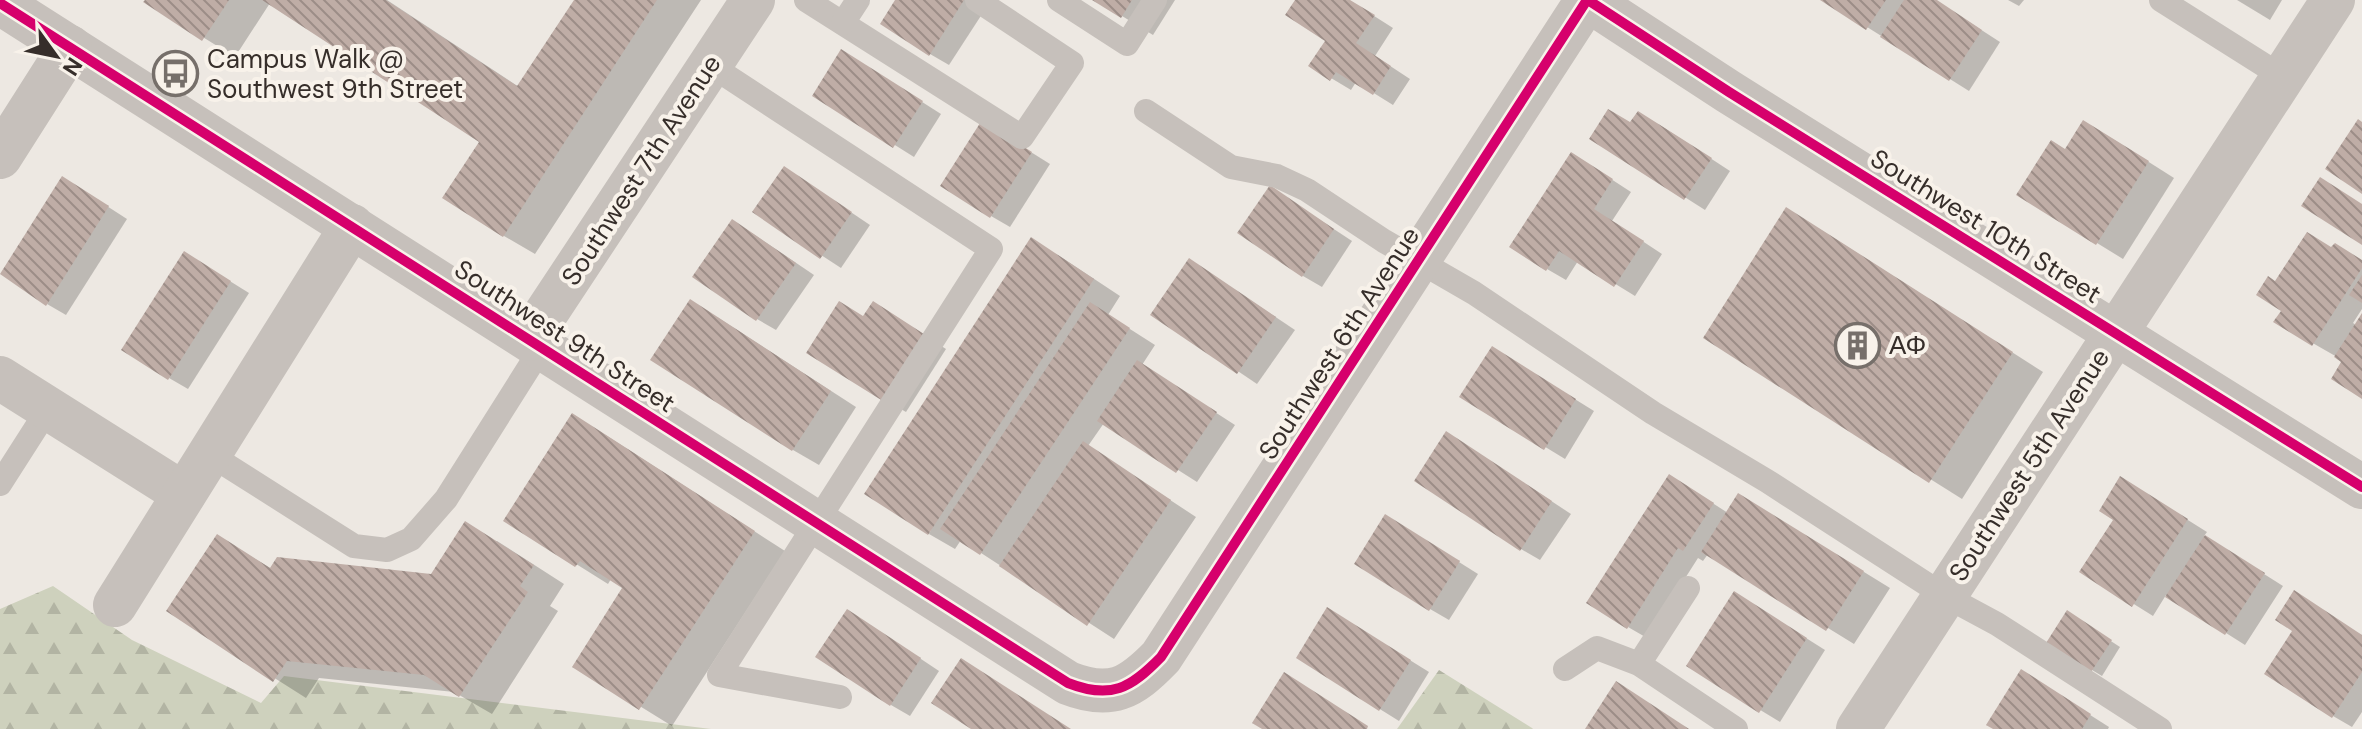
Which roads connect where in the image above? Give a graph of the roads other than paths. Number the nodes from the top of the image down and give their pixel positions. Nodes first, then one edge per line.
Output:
1 (753, 0) edge
2 (806, 0) edge
3 (858, 0) edge
4 (977, 0) edge
5 (1059, 0) edge
6 (1155, 0) edge
7 (1588, 0) edge
8 (2161, 0) edge
9 (2333, 0) edge
10 (27, 9) edge
11 (843, 23) junction
12 (70, 47) junction
13 (710, 65) junction
14 (2283, 77) junction
15 (1146, 111) dead end
16 (0, 157) edge
17 (352, 226) junction
18 (1418, 261) junction
19 (2114, 333) junction
20 (535, 343) junction
21 (0, 378) edge
22 (48, 409) junction
23 (209, 454) junction
24 (0, 484) edge
25 (2362, 487) edge
26 (184, 494) junction
27 (815, 522) junction
28 (1688, 588) dead end
29 (1945, 596) junction
30 (115, 605) dead end
31 (1639, 664) junction
32 (1565, 669) dead end
33 (1111, 692) joint
34 (840, 697) dead end
35 (1736, 729) edge
36 (1858, 729) edge
37 (2160, 729) edge

1 - 13 street, Southwest 7th Avenue
2 - 11 lane
3 - 11 lane
4 - 11 lane
5 - 6 lane
7 - 18 street, Southwest 6th Avenue
7 - 19 street, Southwest 10th Street
8 - 14 lane
9 - 14 street, Southwest 5th Avenue
10 - 12 street, Southwest 9th Street
12 - 16 street
12 - 17 street, Southwest 9th Street
13 - 20 street, Southwest 7th Avenue
13 - 27 lane
14 - 19 street, Southwest 5th Avenue
15 - 18 lane
17 - 20 street, Southwest 9th Street
17 - 23 street
18 - 29 lane
18 - 33 street, Southwest 6th Avenue
19 - 25 street, Southwest 10th Street
19 - 29 street, Southwest 5th Avenue
20 - 23 lane
20 - 27 street, Southwest 9th Street
21 - 22 street
22 - 24 lane
22 - 26 street
23 - 26 street
26 - 30 street
27 - 33 street, Southwest 9th Street
27 - 34 lane
28 - 31 lane
29 - 36 street, Southwest 5th Avenue
29 - 37 lane
31 - 32 lane
31 - 35 lane

